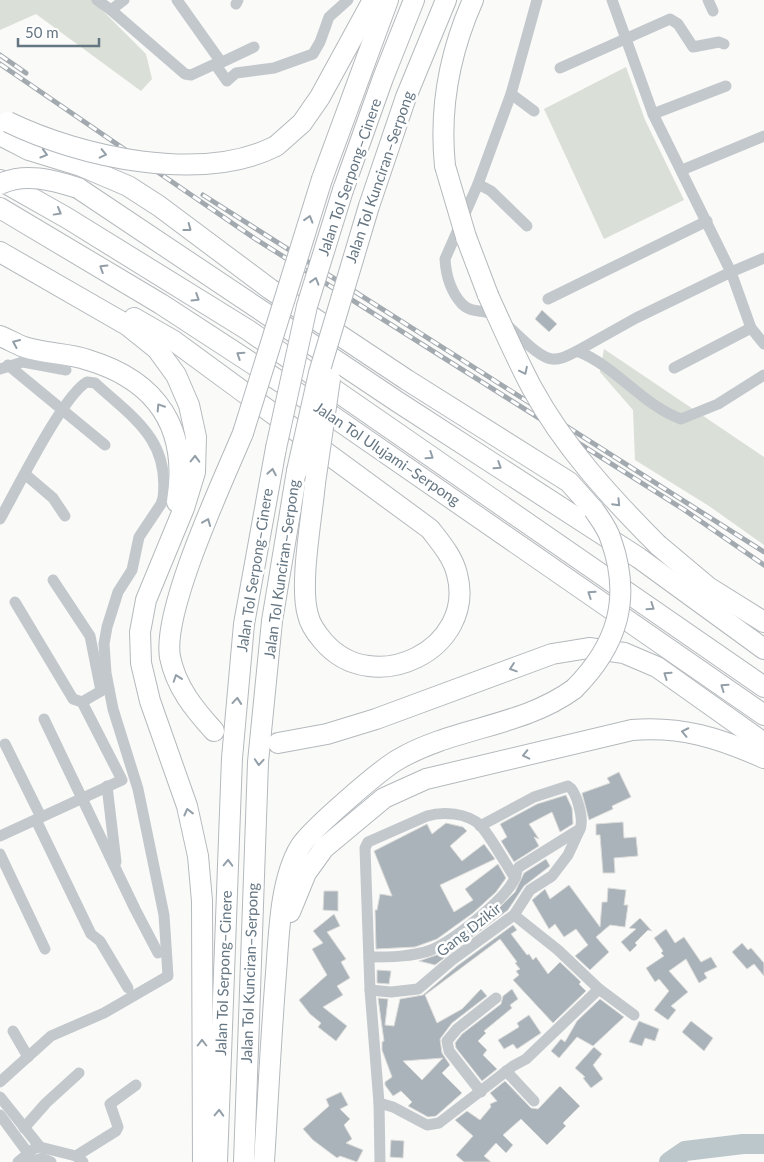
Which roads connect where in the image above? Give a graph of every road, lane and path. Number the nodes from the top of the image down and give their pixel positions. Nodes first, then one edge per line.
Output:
1 (97, 0) edge
2 (124, 0) edge
3 (177, 0) edge
4 (348, 0) edge
5 (373, 0) edge
6 (388, 0) edge
7 (414, 0) edge
8 (446, 0) edge
9 (472, 0) edge
10 (538, 0) edge
11 (612, 0) edge
12 (111, 10) junction
13 (626, 38) junction
14 (724, 44) dead end
15 (254, 47) dead end
16 (219, 64) junction
17 (560, 68) dead end
18 (726, 86) dead end
19 (511, 94) junction
20 (534, 111) dead end
21 (653, 114) junction
22 (3, 124) edge
23 (764, 136) edge
24 (682, 170) junction
25 (0, 180) edge
26 (0, 184) edge
27 (478, 184) junction
28 (0, 208) edge
29 (707, 221) junction
30 (527, 226) dead end
31 (0, 252) edge
32 (764, 258) edge
33 (38, 272) junction
34 (731, 272) junction
35 (341, 293) junction
36 (548, 299) dead end
37 (751, 328) junction
38 (0, 336) edge
39 (764, 344) edge
40 (577, 351) junction
41 (4, 367) edge
42 (674, 368) dead end
43 (66, 370) dead end
44 (764, 375) edge
45 (64, 409) junction
46 (105, 445) dead end
47 (26, 476) junction
48 (65, 516) dead end
49 (0, 519) edge
50 (171, 538) junction
51 (53, 580) dead end
52 (15, 602) dead end
53 (764, 622) edge
54 (764, 649) edge
55 (764, 686) edge
56 (82, 702) junction
57 (764, 715) edge
58 (44, 719) dead end
59 (214, 731) dead end
60 (278, 743) dead end
61 (764, 743) edge
62 (5, 744) dead end
63 (764, 758) edge
64 (106, 786) junction
65 (82, 798) junction
66 (38, 819) junction
67 (480, 826) junction
68 (580, 829) junction
69 (1, 834) edge
70 (0, 854) edge
71 (118, 873) junction
72 (515, 878) junction
73 (514, 915) junction
74 (279, 943) junction
75 (45, 950) dead end
76 (158, 952) dead end
77 (369, 957) junction
78 (128, 988) dead end
79 (599, 989) junction
80 (370, 990) junction
81 (496, 998) dead end
82 (634, 1015) dead end
83 (13, 1031) dead end
84 (28, 1057) junction
85 (506, 1071) junction
86 (80, 1073) dead end
87 (0, 1082) edge
88 (136, 1085) dead end
89 (481, 1092) junction
90 (0, 1097) edge
91 (534, 1101) dead end
92 (379, 1103) junction
93 (0, 1115) edge
94 (24, 1128) junction
95 (40, 1147) junction
96 (30, 1158) edge
97 (80, 1159) edge
98 (18, 1162) edge
99 (51, 1162) edge
100 (203, 1162) edge
101 (217, 1162) edge
102 (244, 1162) edge
103 (264, 1162) edge
104 (380, 1162) edge

1 - 12 street
2 - 12 street
3 - 16 street
4 - 16 street
22 -> 5 highway, bridge
59 -> 6 highway, bridge
101 -> 7 highway, Jalan Tol Serpong–Cinere, bridge
8 - 35 highway, Jalan Tol Kunciran–Serpong, bridge
9 -> 53 highway, bridge
10 - 19 street
11 - 13 street
12 - 16 street
13 - 14 street
13 - 17 street
13 - 21 street
15 - 16 street
18 - 21 street
19 - 20 street
19 - 27 street
21 - 24 street
22 -> 74 highway, bridge
23 - 24 street
24 - 29 street
25 -> 55 highway, Jalan Tol Ulujami–Serpong
26 -> 54 highway, bridge
27 - 30 street
27 - 40 street
57 -> 28 highway, Jalan Tol Ulujami–Serpong
29 - 34 street
29 - 36 street
31 - 33 highway
32 - 34 street
33 - 35 highway, bridge
50 -> 33 highway
34 - 37 street
34 - 40 street
35 -> 102 highway, Jalan Tol Kunciran–Serpong, bridge
37 - 39 street
37 - 42 street
50 -> 38 highway
40 - 44 street
41 - 43 street
41 - 45 street
45 - 46 street
45 - 47 street
45 - 84 street
47 - 48 street
47 - 49 street
100 -> 50 highway
51 - 56 street
52 - 56 street
56 - 64 street
58 - 65 street
61 -> 60 highway
62 - 66 street
63 -> 74 highway
64 - 65 street
64 - 71 street
65 - 66 street
65 - 71 street
66 - 69 street
66 - 78 street
67 - 68 street
67 - 72 street
67 - 77 street
68 - 72 street
68 - 73 street, Gang Dzikir
70 - 75 street
71 - 76 street
72 - 77 street
73 - 79 street
73 - 80 street, Gang Dzikir
74 - 103 highway
77 - 80 street
79 - 82 street
79 - 85 street
80 - 92 street
81 - 89 street
83 - 84 street
84 - 87 street
85 - 89 street
85 - 91 street
86 - 94 street
88 - 97 street
89 - 92 street
90 - 94 street
92 - 104 street
93 - 96 street
94 - 95 street
95 - 96 street
95 - 97 street
96 - 98 street
96 - 99 street

